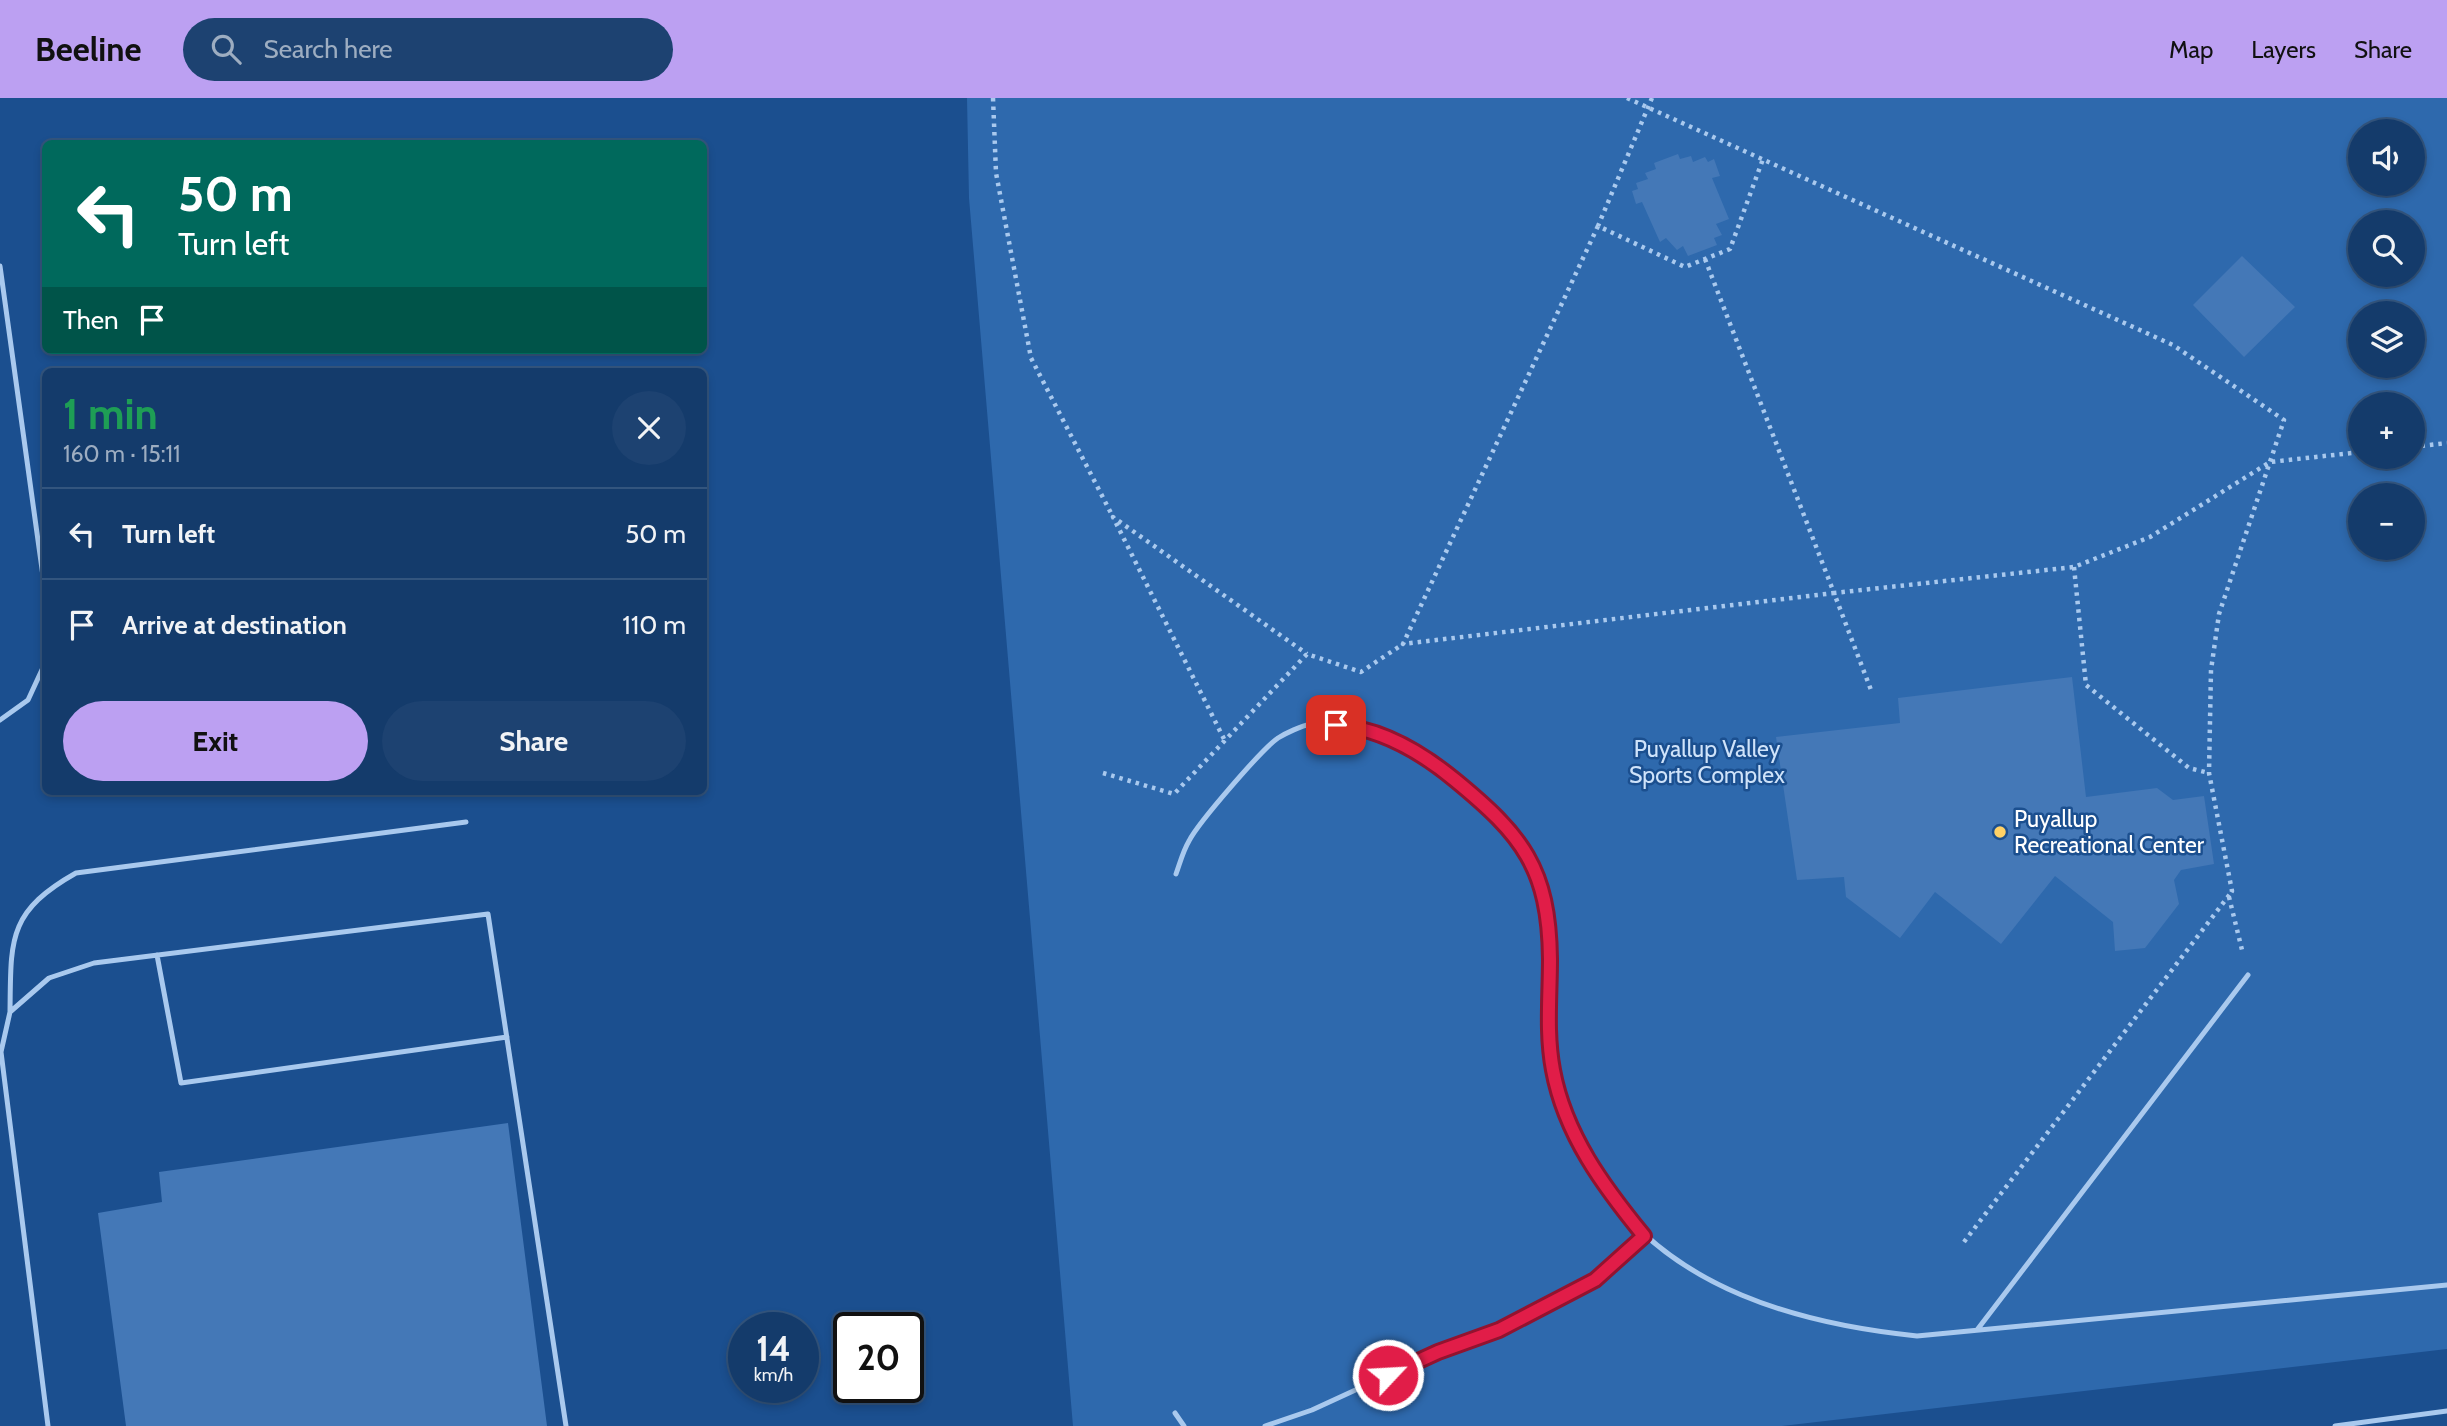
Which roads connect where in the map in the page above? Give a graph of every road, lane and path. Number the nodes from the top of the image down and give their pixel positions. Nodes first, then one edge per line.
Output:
1 (993, 98) edge
2 (1627, 98) edge
3 (1653, 98) edge
4 (1648, 108) junction
5 (1763, 159) junction
6 (1598, 226) junction
7 (1705, 259) junction
8 (0, 266) edge
9 (2447, 443) edge
10 (2425, 446) edge
11 (2348, 454) edge
12 (2270, 462) junction
13 (1113, 517) junction
14 (2074, 567) junction
15 (42, 569) edge
16 (1835, 593) junction
17 (1403, 644) junction
18 (1307, 654) junction
19 (42, 670) edge
20 (1871, 690) dead end
21 (0, 720) edge
22 (1224, 739) junction
23 (1103, 773) dead end
24 (2209, 773) junction
25 (466, 822) dead end
26 (1176, 874) dead end
27 (2232, 891) junction
28 (157, 955) junction
29 (2248, 975) joint
30 (10, 1012) junction
31 (507, 1037) junction
32 (1644, 1236) junction
33 (1964, 1242) dead end
34 (2447, 1284) edge
35 (1977, 1330) junction
36 (2447, 1411) edge
37 (1175, 1413) dead end
38 (48, 1426) edge
39 (566, 1426) edge
40 (1184, 1426) edge
41 (1265, 1426) edge
42 (2335, 1426) edge

1 - 13 path
2 - 4 path
3 - 4 path
4 - 5 path
4 - 6 path
5 - 7 path
5 - 12 path
6 - 7 path
6 - 17 path
7 - 16 path
8 - 15 lane
9 - 10 path
11 - 12 path
12 - 14 path
12 - 24 path
13 - 18 path
13 - 22 path
14 - 16 path
14 - 24 path
16 - 17 path
16 - 20 path
17 - 18 path
18 - 22 path
19 - 21 lane
22 - 23 path
24 - 27 path
25 - 30 lane
26 - 32 lane
27 - 29 path
27 - 33 path
28 - 30 lane
28 - 31 lane
28 - 31 lane
29 - 35 lane
30 - 38 lane
31 - 39 lane
32 - 35 lane
32 - 41 lane
34 - 35 lane
36 - 42 lane
37 - 40 lane

